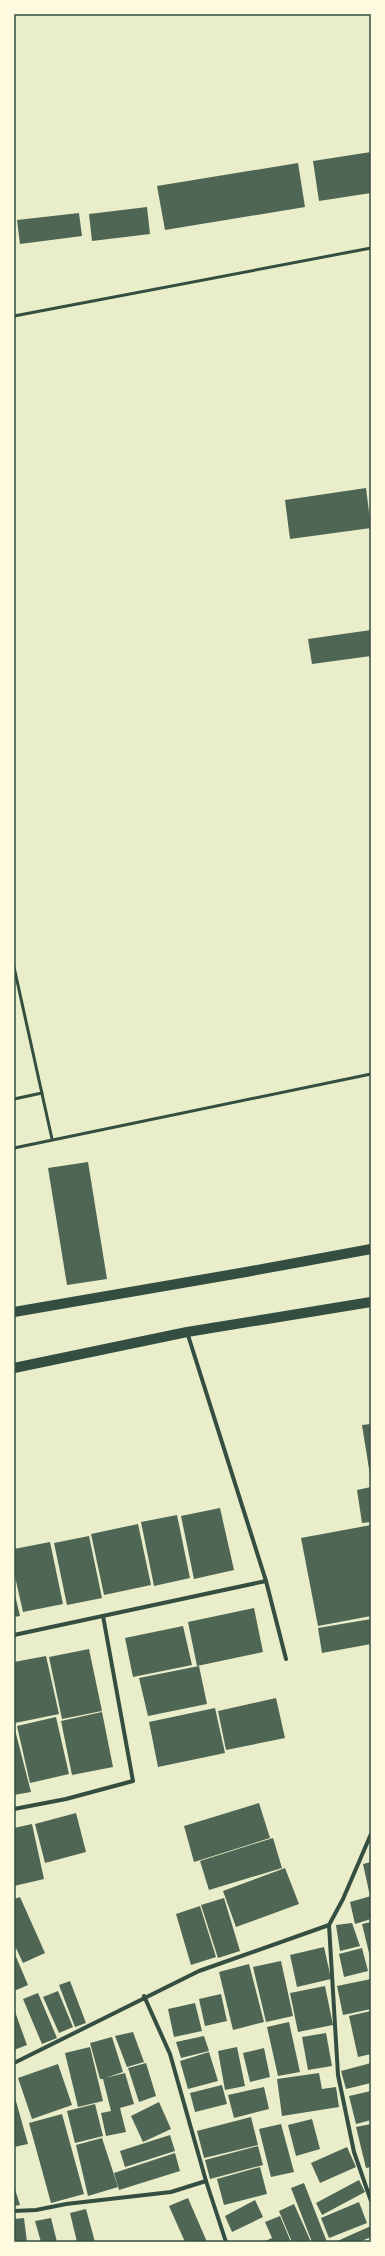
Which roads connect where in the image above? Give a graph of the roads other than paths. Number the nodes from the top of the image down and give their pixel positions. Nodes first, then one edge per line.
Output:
1 (371, 248) edge
2 (14, 316) edge
3 (14, 967) edge
4 (371, 1074) edge
5 (42, 1092) junction
6 (14, 1099) edge
7 (52, 1139) junction
8 (14, 1148) edge
9 (371, 1249) edge
10 (371, 1302) edge
11 (14, 1312) edge
12 (187, 1332) junction
13 (14, 1368) edge
14 (266, 1581) junction
15 (104, 1616) junction
16 (14, 1635) edge
17 (286, 1658) dead end
18 (14, 1809) edge
19 (371, 1834) edge
20 (329, 1925) junction
21 (144, 1996) junction
22 (14, 2063) edge
23 (206, 2181) junction
24 (371, 2201) edge
25 (14, 2211) edge
26 (226, 2242) edge

1 - 2 lane
3 - 5 lane
4 - 7 lane
5 - 6 lane
5 - 7 lane
7 - 8 lane
9 - 11 main road
10 - 12 main road
12 - 13 main road
12 - 14 street
14 - 15 street
14 - 17 street
15 - 16 street
15 - 18 street
19 - 20 street
20 - 21 street
20 - 24 street
21 - 22 street
21 - 23 street
23 - 25 street
23 - 26 street

